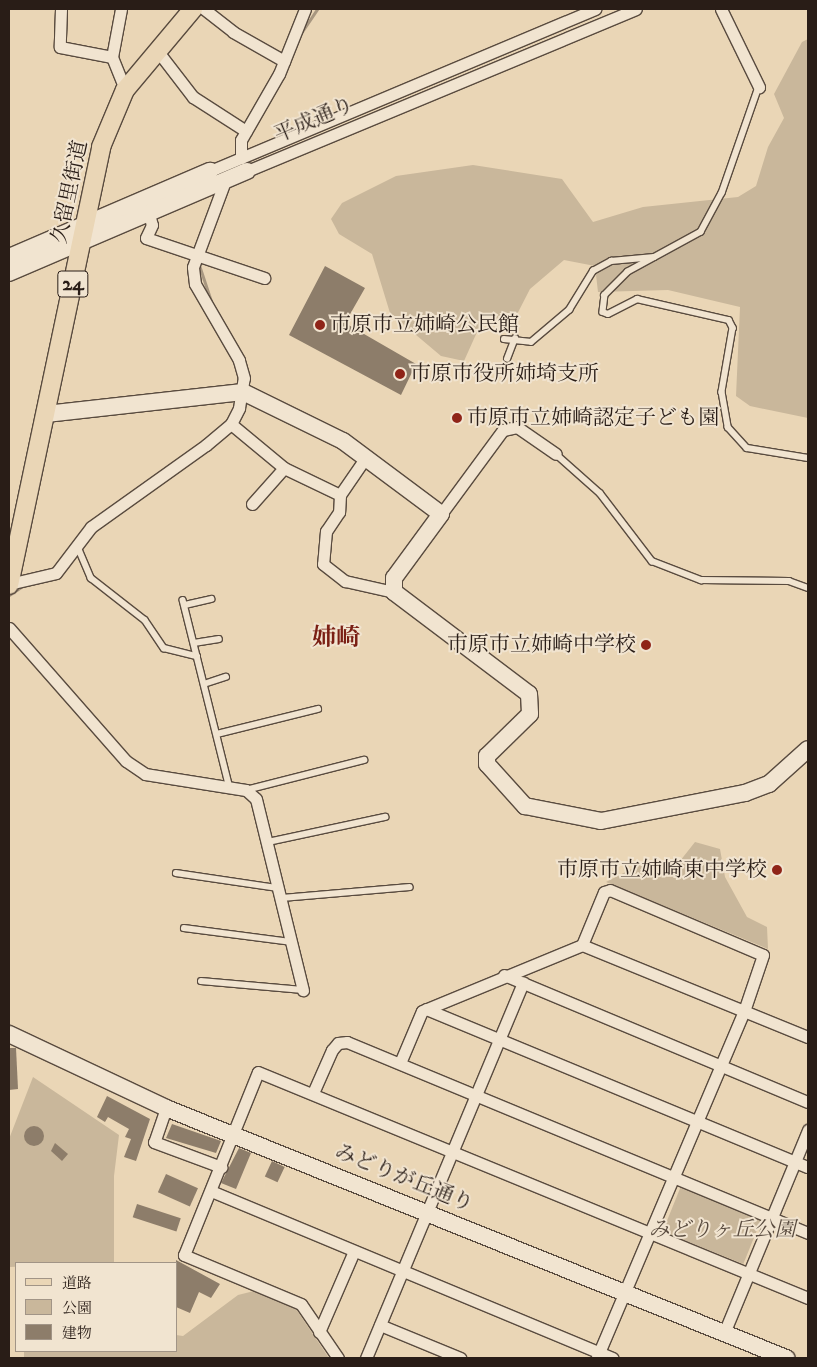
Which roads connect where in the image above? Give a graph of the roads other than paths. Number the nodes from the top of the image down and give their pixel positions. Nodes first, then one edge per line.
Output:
1 (61, 9) edge
2 (121, 9) edge
3 (192, 9) edge
4 (204, 9) edge
5 (305, 9) edge
6 (595, 9) edge
7 (606, 9) edge
8 (636, 9) edge
9 (722, 9) edge
10 (611, 20) junction
11 (156, 49) junction
12 (112, 57) junction
13 (284, 62) junction
14 (759, 87) joint
15 (125, 90) junction
16 (246, 131) junction
17 (244, 164) junction
18 (210, 171) joint
19 (225, 181) junction
20 (149, 214) junction
21 (86, 223) junction
22 (82, 241) junction
23 (196, 256) junction
24 (9, 257) edge
25 (659, 257) junction
26 (9, 273) edge
27 (264, 278) dead end
28 (515, 338) junction
29 (504, 339) dead end
30 (507, 359) dead end
31 (243, 392) junction
32 (46, 414) junction
33 (230, 424) junction
34 (556, 454) joint
35 (366, 458) junction
36 (808, 458) edge
37 (284, 468) junction
38 (340, 495) junction
39 (252, 504) dead end
40 (441, 514) junction
41 (78, 547) junction
42 (9, 585) edge
43 (808, 588) edge
44 (394, 592) junction
45 (211, 599) dead end
46 (9, 628) edge
47 (219, 639) dead end
48 (194, 644) junction
49 (197, 656) junction
50 (226, 677) dead end
51 (204, 684) junction
52 (318, 709) dead end
53 (217, 734) junction
54 (808, 749) edge
55 (364, 760) dead end
56 (230, 788) junction
57 (246, 790) junction
58 (386, 816) dead end
59 (268, 842) junction
60 (176, 873) dead end
61 (410, 888) dead end
62 (281, 893) junction
63 (184, 928) dead end
64 (292, 942) junction
65 (582, 945) junction
66 (504, 976) junction
67 (201, 980) dead end
68 (523, 984) junction
69 (303, 990) joint
70 (426, 1009) junction
71 (744, 1011) junction
72 (9, 1034) edge
73 (808, 1037) edge
74 (500, 1040) junction
75 (400, 1063) junction
76 (721, 1065) junction
77 (314, 1093) junction
78 (476, 1095) junction
79 (808, 1102) edge
80 (166, 1108) junction
81 (697, 1121) junction
82 (808, 1130) edge
83 (235, 1133) junction
84 (452, 1152) junction
85 (795, 1162) junction
86 (808, 1167) edge
87 (220, 1168) junction
88 (673, 1177) junction
89 (211, 1191) junction
90 (428, 1210) junction
91 (772, 1218) junction
92 (650, 1233) junction
93 (808, 1233) edge
94 (354, 1251) junction
95 (403, 1271) junction
96 (749, 1274) junction
97 (625, 1292) junction
98 (808, 1298) edge
99 (380, 1325) junction
100 (319, 1332) junction
101 (724, 1333) junction
102 (598, 1355) edge
103 (338, 1358) edge
104 (366, 1358) edge
105 (460, 1358) edge
106 (613, 1358) edge
107 (786, 1358) edge

1 - 12 street
2 - 12 street
3 - 11 main road, 久留里街道 / 24
4 - 13 street
5 - 13 street
6 - 17 street, 平成通り
7 - 10 street
8 - 10 street, 平成通り
9 - 14 street
10 - 17 street, 平成通り
11 - 15 main road, 久留里街道 / 24
11 - 16 street
12 - 15 street
13 - 16 street
14 - 25 lane
15 - 21 main road, 久留里街道 / 24
16 - 17 street
17 - 18 street, 平成通り
17 - 19 street, 平成通り
18 - 21 street, 平成通り
19 - 20 street, 平成通り
19 - 23 street
20 - 22 street, 平成通り
20 - 23 street
21 - 22 main road, 久留里街道 / 24
21 - 24 street, 平成通り
22 - 26 street, 平成通り
22 - 32 main road, 久留里街道 / 24
23 - 27 street
23 - 31 street
25 - 28 lane
25 - 36 lane
28 - 29 lane
28 - 30 lane
31 - 32 street
31 - 33 street
31 - 35 street
32 - 42 main road, 久留里街道 / 24
33 - 37 street
33 - 41 street
34 - 40 street
34 - 43 lane
35 - 38 street
35 - 40 street
37 - 38 street
37 - 39 street
38 - 44 street
40 - 44 street
41 - 42 street
41 - 49 lane
44 - 54 street
45 - 48 lane
46 - 56 street
47 - 48 lane
48 - 49 lane
49 - 51 lane
50 - 51 lane
51 - 53 lane
52 - 53 lane
53 - 56 lane
55 - 57 lane
56 - 57 street
57 - 59 street
58 - 59 lane
59 - 62 street
60 - 62 lane
61 - 62 lane
62 - 64 street
63 - 64 lane
64 - 69 street
65 - 66 street
65 - 71 street
65 - 71 street
66 - 68 street
66 - 70 street
67 - 69 lane
68 - 74 street
68 - 76 street
70 - 74 street
70 - 75 street
71 - 73 street
71 - 76 street
72 - 80 street, みどりが丘通り
74 - 78 street
74 - 81 street
75 - 77 street
75 - 78 street
76 - 79 street
76 - 81 street
77 - 83 street
77 - 84 street
78 - 84 street
78 - 88 street
80 - 83 street, みどりが丘通り
80 - 87 street
81 - 85 street
81 - 88 street
82 - 85 street
83 - 87 street
83 - 90 street, みどりが丘通り
84 - 90 street
84 - 92 street
85 - 86 street
85 - 91 street
87 - 89 street
88 - 91 street
88 - 92 street
89 - 94 street
89 - 100 street
90 - 95 street
90 - 97 street, みどりが丘通り
91 - 93 street
91 - 96 street
92 - 96 street
92 - 97 street
94 - 95 street
94 - 100 street
95 - 99 street
95 - 102 street
96 - 98 street
96 - 101 street
97 - 101 street, みどりが丘通り
97 - 102 street
99 - 104 street
99 - 105 street
100 - 103 street
101 - 107 street, みどりが丘通り
102 - 106 street

